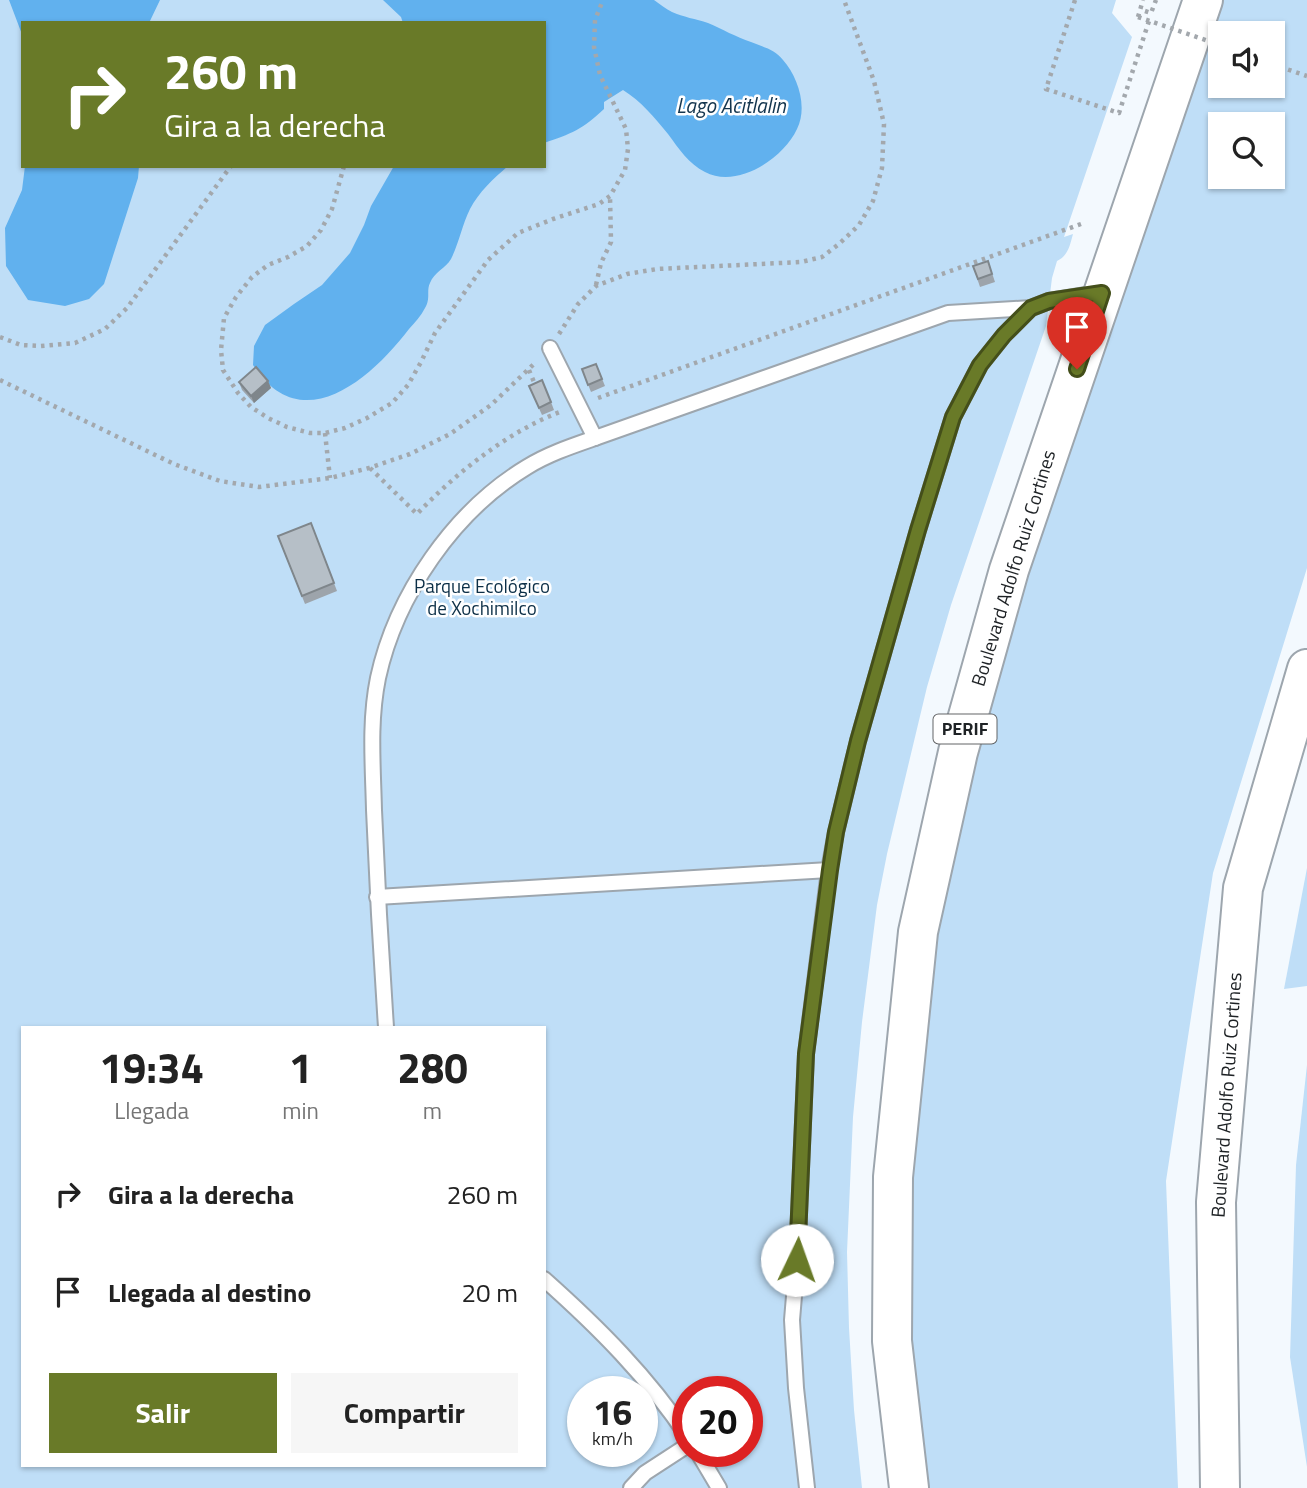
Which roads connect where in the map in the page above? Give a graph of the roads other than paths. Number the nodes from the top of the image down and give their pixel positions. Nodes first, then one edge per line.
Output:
1 (1203, 0) edge
2 (1102, 293) junction
3 (1031, 308) junction
4 (550, 348) road end
5 (595, 438) junction
6 (1307, 669) edge
7 (830, 870) junction
8 (377, 897) junction
9 (386, 1026) edge
10 (546, 1281) edge
11 (672, 1415) edge
12 (672, 1455) edge
13 (707, 1467) edge
14 (631, 1488) edge
15 (719, 1488) edge
16 (807, 1488) edge
17 (909, 1488) edge
18 (1220, 1488) edge

1 - 2 highway, Boulevard Adolfo Ruiz Cortines / PERIF
2 - 3 lane
2 - 17 highway, Boulevard Adolfo Ruiz Cortines / PERIF
3 - 5 lane
3 - 7 lane
4 - 5 lane
5 - 8 lane
6 - 18 highway, Boulevard Adolfo Ruiz Cortines
7 - 8 lane
7 - 16 lane
8 - 9 lane
10 - 11 lane
12 - 14 lane
13 - 15 lane

